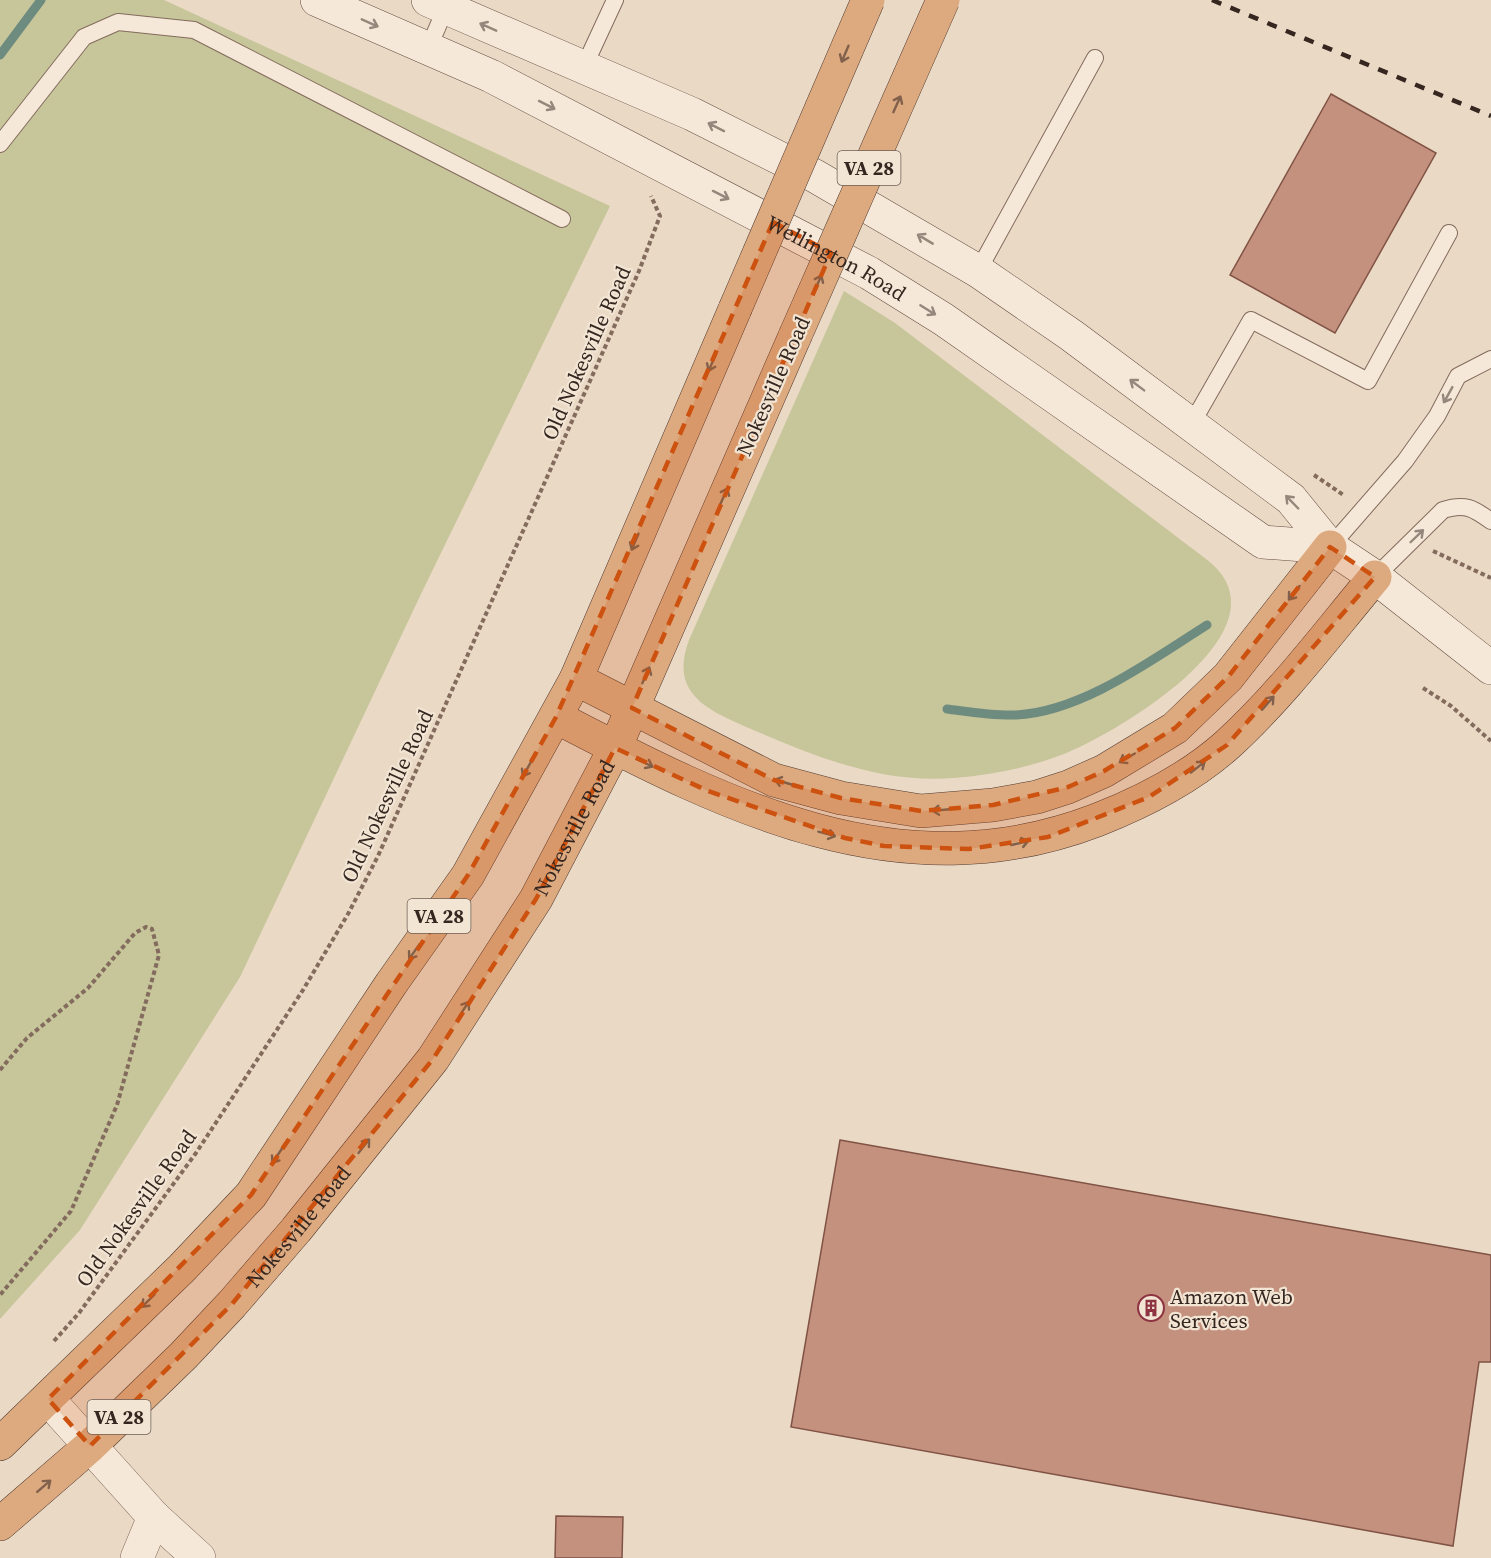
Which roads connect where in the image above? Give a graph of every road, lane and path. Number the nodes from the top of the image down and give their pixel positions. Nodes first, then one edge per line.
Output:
1 (317, 0) edge
2 (615, 0) edge
3 (868, 0) edge
4 (943, 0) edge
5 (441, 3) edge
6 (428, 49) junction
7 (1095, 58) dead end
8 (583, 69) junction
9 (0, 144) edge
10 (651, 195) dead end
11 (562, 219) dead end
12 (1449, 233) dead end
13 (978, 271) junction
14 (1491, 358) edge
15 (1191, 425) junction
16 (1491, 521) edge
17 (1411, 541) junction
18 (1330, 547) junction
19 (1375, 577) junction
20 (1491, 578) edge
21 (1491, 668) edge
22 (576, 679) junction
23 (1423, 688) dead end
24 (632, 708) junction
25 (556, 717) junction
26 (1491, 741) edge
27 (615, 748) junction
28 (0, 1070) edge
29 (0, 1295) edge
30 (54, 1341) dead end
31 (48, 1399) junction
32 (0, 1444) edge
33 (90, 1446) junction
34 (154, 1517) junction
35 (0, 1524) edge
36 (137, 1558) edge
37 (199, 1558) edge

1 -> 6 main road, Wellington Road
2 - 8 lane
3 -> 22 highway, VA 28, bridge
24 -> 4 highway, Nokesville Road / VA 28, bridge
5 - 6 lane
8 -> 5 main road, Wellington Road
6 -> 18 main road, Wellington Road
7 - 13 lane
13 -> 8 main road, Wellington Road
9 - 11 lane
10 - 30 path, Old Nokesville Road
12 - 15 lane
15 -> 13 main road, Wellington Road
14 -> 18 lane
18 -> 15 main road, Wellington Road
17 -> 16 lane
17 - 19 lane
17 - 20 path
18 - 19 main road, Wellington Road
18 -> 24 highway
19 - 21 main road, Wellington Road
27 -> 19 highway
22 - 24 highway
22 - 25 highway, VA 28
23 - 26 path
24 - 27 highway, Nokesville Road / VA 28
25 - 27 highway
25 -> 31 highway, VA 28
33 -> 27 highway, Nokesville Road / VA 28
28 - 29 path
31 - 32 highway, VA 28
31 - 33 main road
33 - 34 main road
35 -> 33 highway, Nokesville Road / VA 28
34 - 36 main road
34 - 37 main road

